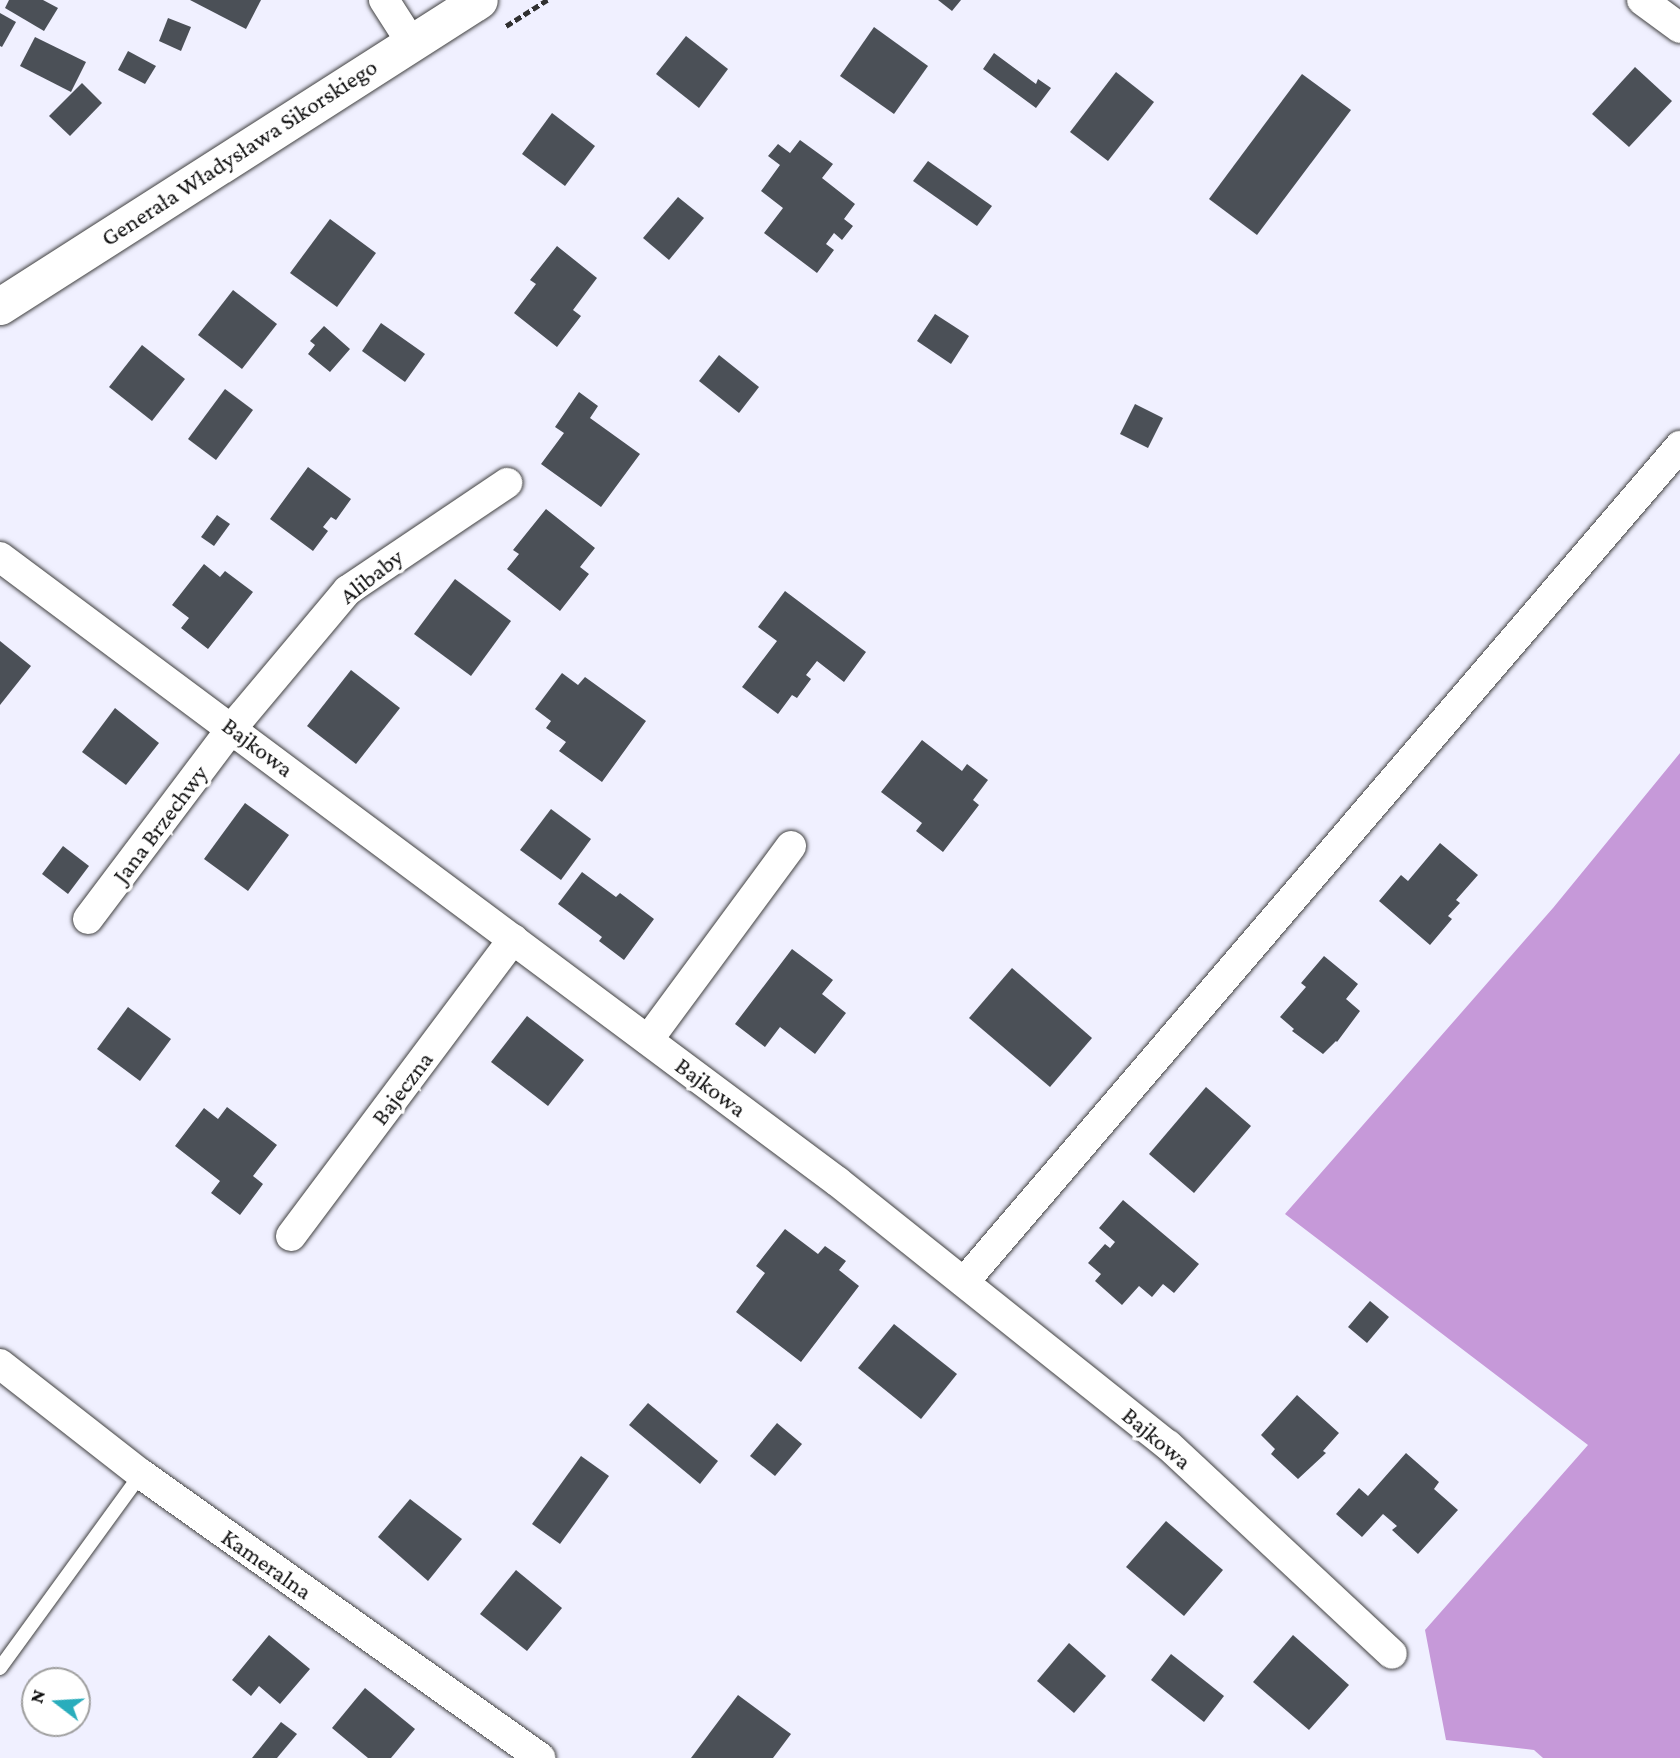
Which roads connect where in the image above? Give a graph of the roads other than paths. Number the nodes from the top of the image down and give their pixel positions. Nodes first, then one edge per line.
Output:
1 (384, 0) edge
2 (480, 0) edge
3 (1642, 0) edge
4 (1680, 28) edge
5 (411, 42) junction
6 (0, 306) edge
7 (1680, 446) edge
8 (507, 483) dead end
9 (0, 557) edge
10 (232, 728) junction
11 (791, 846) dead end
12 (88, 919) dead end
13 (513, 939) junction
14 (648, 1040) junction
15 (291, 1236) dead end
16 (964, 1282) junction
17 (0, 1364) edge
18 (141, 1474) junction
19 (1392, 1654) dead end
20 (0, 1668) edge
21 (540, 1758) edge

1 - 5 street
2 - 5 street, Generała Władysława Sikorskiego
3 - 4 street
5 - 6 street, Generała Władysława Sikorskiego
7 - 16 street
8 - 10 street, Alibaby
9 - 10 street, Bajkowa
10 - 12 street, Jana Brzechwy
10 - 13 street, Bajkowa
11 - 14 street
13 - 14 street, Bajkowa
13 - 15 street, Bajeczna
14 - 16 street, Bajkowa
16 - 19 street, Bajkowa
17 - 18 street, Kameralna
18 - 20 lane
18 - 21 street, Kameralna

